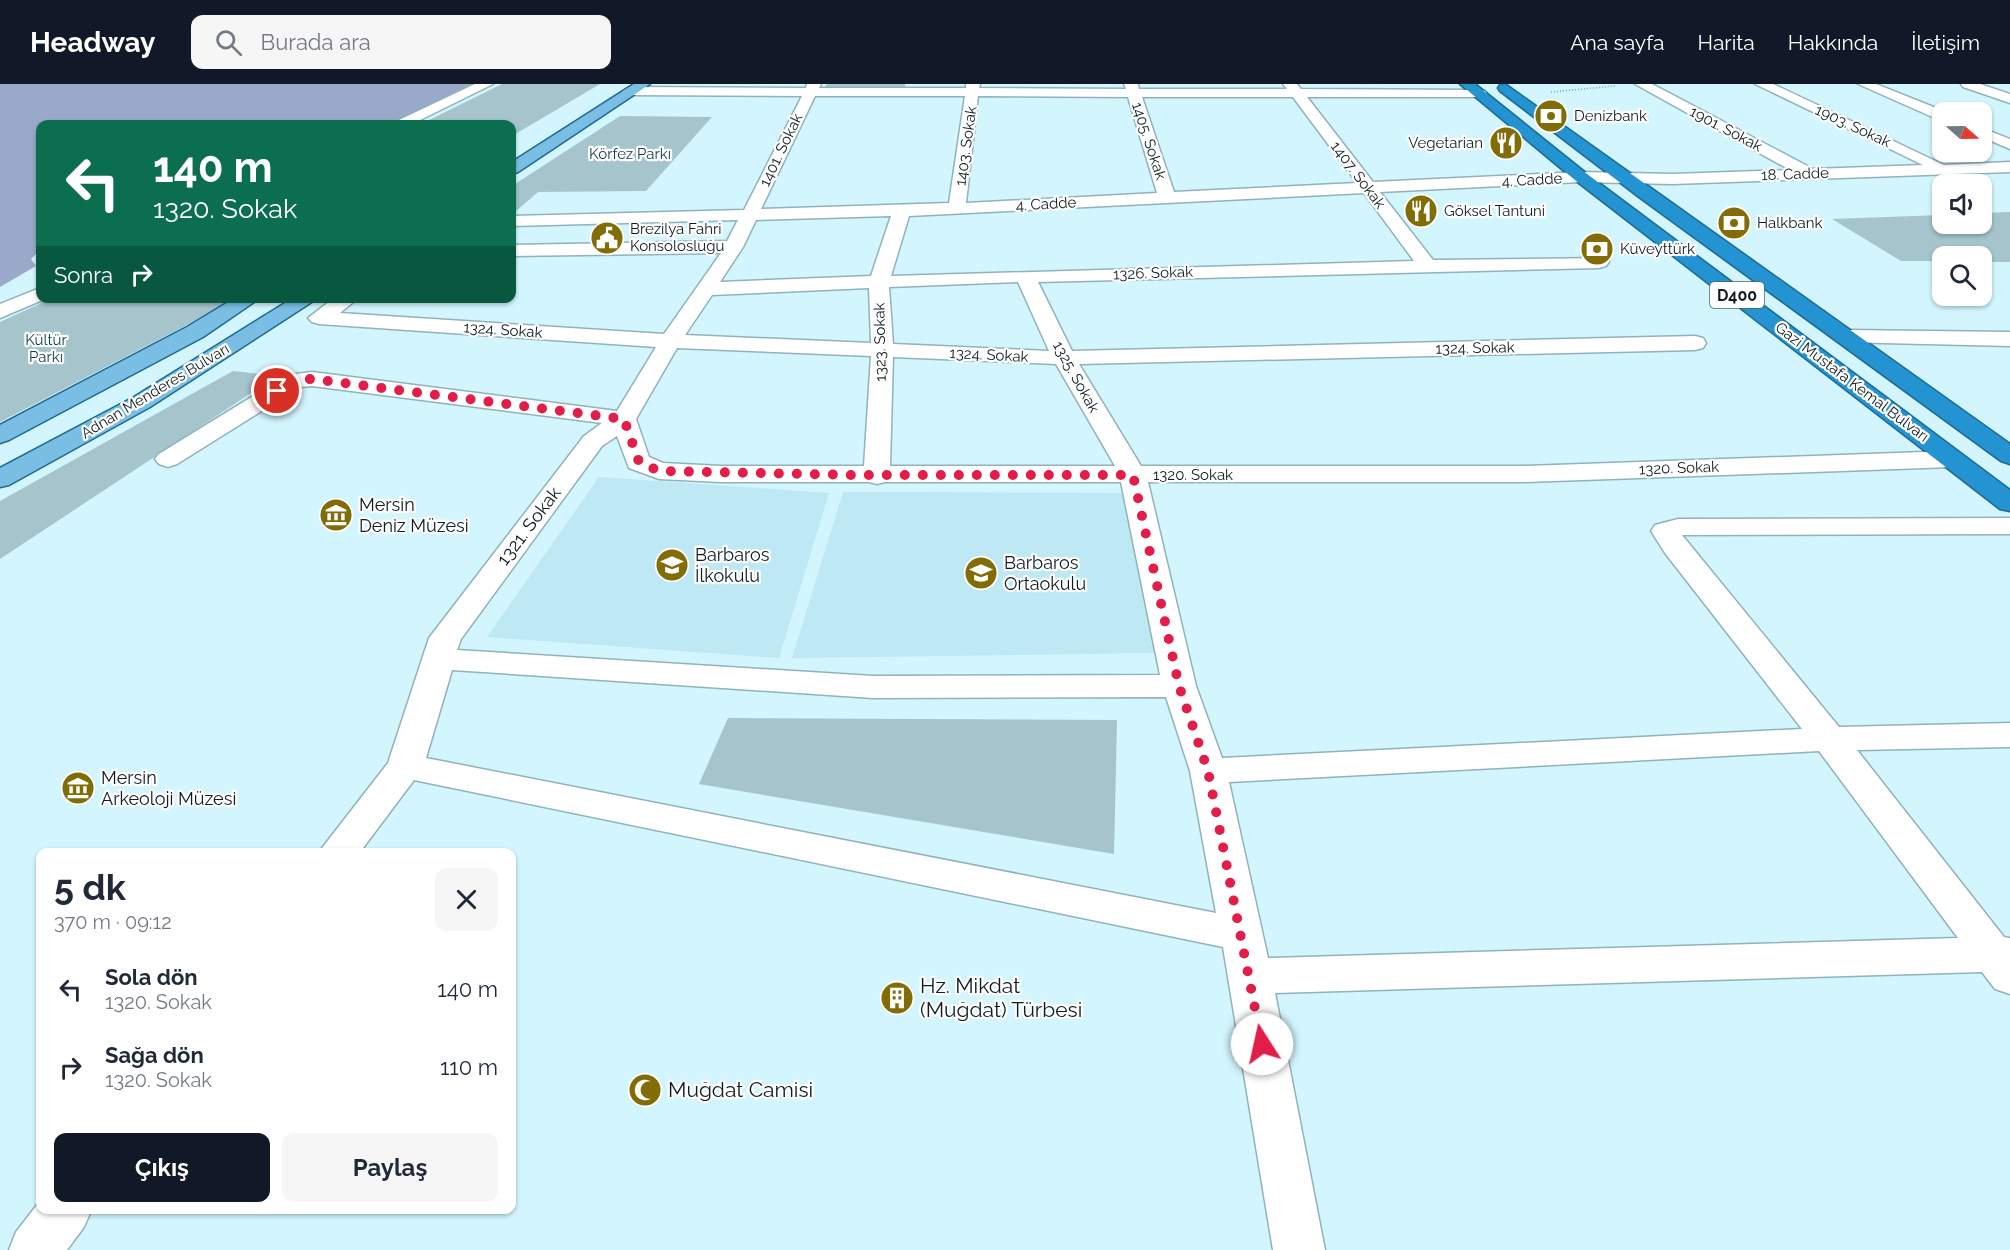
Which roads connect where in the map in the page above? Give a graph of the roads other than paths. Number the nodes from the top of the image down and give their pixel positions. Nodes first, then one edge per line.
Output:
1 (486, 84) edge
2 (1642, 84) edge
3 (1762, 84) edge
4 (1865, 84) edge
5 (1968, 84) edge
6 (636, 88) edge
7 (812, 88) edge
8 (973, 88) edge
9 (1132, 89) edge
10 (1293, 89) edge
11 (1474, 89) edge
12 (1507, 89) edge
13 (2010, 99) edge
14 (1932, 112) edge
15 (410, 120) edge
16 (1992, 136) edge
17 (2010, 144) edge
18 (516, 166) edge
19 (2010, 166) edge
20 (1943, 169) junction
21 (1809, 174) junction
22 (1581, 177) junction
23 (1670, 177) junction
24 (2010, 177) edge
25 (1628, 179) junction
26 (1366, 188) junction
27 (1645, 193) junction
28 (1693, 193) junction
29 (1167, 198) junction
30 (957, 208) junction
31 (902, 211) junction
32 (749, 216) junction
33 (516, 220) edge
34 (734, 247) junction
35 (516, 250) edge
36 (1599, 262) dead end
37 (1427, 265) junction
38 (1025, 276) junction
39 (879, 282) junction
40 (706, 289) junction
41 (36, 296) edge
42 (242, 303) edge
43 (300, 303) edge
44 (341, 303) edge
45 (0, 312) edge
46 (1848, 337) junction
47 (2010, 339) edge
48 (670, 341) junction
49 (1695, 343) dead end
50 (882, 350) junction
51 (1064, 358) junction
52 (624, 419) junction
53 (0, 435) edge
54 (2010, 456) edge
55 (168, 459) dead end
56 (1952, 459) junction
57 (1133, 475) junction
58 (878, 476) junction
59 (0, 479) edge
60 (2010, 503) edge
61 (2010, 526) edge
62 (438, 659) junction
63 (1179, 686) junction
64 (2010, 735) edge
65 (1830, 739) junction
66 (405, 766) junction
67 (1208, 771) junction
68 (342, 848) edge
69 (1240, 934) junction
70 (2004, 962) edge
71 (1250, 976) junction
72 (62, 1214) edge
73 (35, 1250) edge
74 (1299, 1250) edge

1 - 15 street
2 - 21 street, 1901. Sokak
3 - 20 street, 1903. Sokak
4 - 14 street
5 - 13 street
6 - 7 street
6 - 18 main road
7 - 8 street
7 - 32 street, 1401. Sokak
8 - 9 street
8 - 30 street, 1403. Sokak
9 - 10 street
9 - 29 street, 1405. Sokak
10 - 11 street
10 - 26 street, 1407. Sokak
11 - 22 highway, Gazi Mustafa Kemal Bulvarı / D400
12 - 25 highway, Gazi Mustafa Kemal Bulvarı / D400
16 - 17 street
19 - 20 street, 18. Cadde
20 - 21 street, 18. Cadde
21 - 23 street, 18. Cadde
22 - 25 street, 18. Cadde
22 - 26 street, 4. Cadde
22 - 27 street, 18. Cadde
22 - 56 highway, Gazi Mustafa Kemal Bulvarı / D400
23 - 25 street, 18. Cadde
23 - 28 street
24 - 28 street, 18. Cadde
25 - 27 highway, Gazi Mustafa Kemal Bulvarı / D400
26 - 29 street, 4. Cadde
26 - 37 street, 1407. Sokak
27 - 28 street, 18. Cadde
27 - 46 highway, Gazi Mustafa Kemal Bulvarı / D400
29 - 30 street, 4. Cadde
30 - 31 street, 4. Cadde
31 - 32 street, 4. Cadde
31 - 39 street, 1323. Sokak
32 - 33 street, 4. Cadde
32 - 34 street, 1321. Sokak
34 - 35 street
34 - 40 street, 1321. Sokak
36 - 37 street, 1326. Sokak
37 - 38 street, 1326. Sokak
38 - 39 street, 1326. Sokak
38 - 51 street, 1325. Sokak
39 - 40 street, 1326. Sokak
39 - 50 street, 1323. Sokak
40 - 48 street, 1321. Sokak
41 - 45 street
42 - 53 main road, Adnan Menderes Bulvarı
43 - 59 main road, Adnan Menderes Bulvarı
44 - 48 street, 1324. Sokak
46 - 47 street
46 - 54 highway, Gazi Mustafa Kemal Bulvarı / D400
48 - 50 street, 1324. Sokak
48 - 52 street, 1321. Sokak
49 - 51 street, 1324. Sokak
50 - 51 street, 1324. Sokak
50 - 58 street, 1323. Sokak
51 - 57 street, 1325. Sokak
52 - 55 street
52 - 58 street, 1320. Sokak
52 - 62 street, 1321. Sokak
56 - 57 street, 1320. Sokak
56 - 60 highway, Gazi Mustafa Kemal Bulvarı / D400
57 - 58 street, 1320. Sokak
57 - 63 street, 1325. Sokak
61 - 65 street
62 - 63 street
62 - 66 street, 1321. Sokak
63 - 67 street, 1325. Sokak
64 - 65 street
65 - 67 street
65 - 70 street
66 - 68 street, 1321. Sokak
66 - 69 street
67 - 69 street, 1325. Sokak
69 - 71 street, 1325. Sokak
70 - 71 street
71 - 74 street, 1325. Sokak
72 - 73 street

